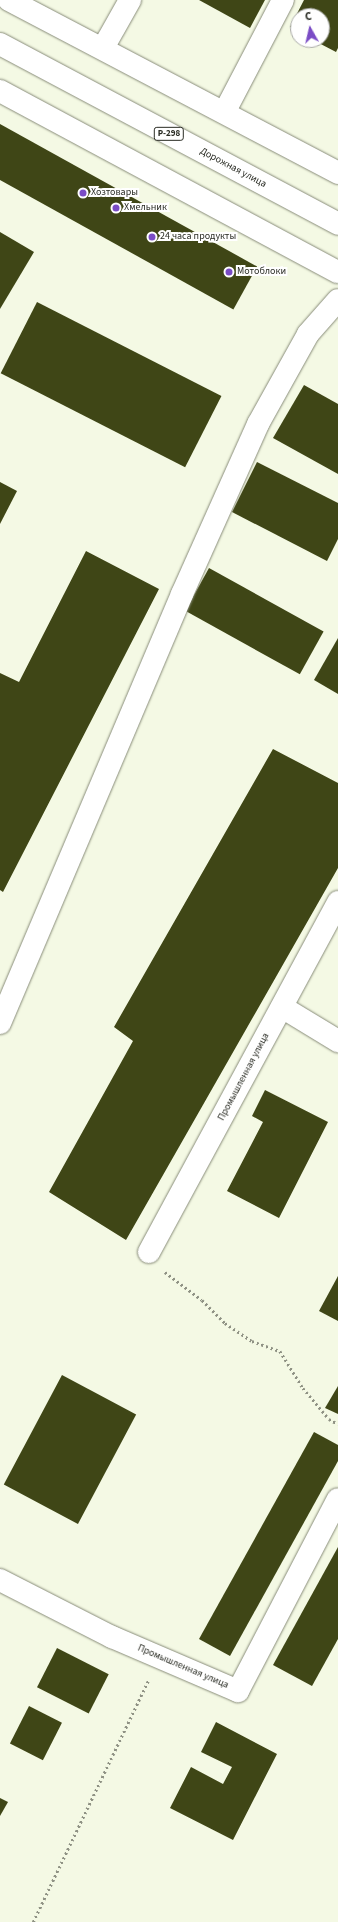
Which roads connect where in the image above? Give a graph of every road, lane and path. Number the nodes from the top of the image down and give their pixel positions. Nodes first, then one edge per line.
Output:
1 (9, 0) edge
2 (130, 0) edge
3 (283, 0) edge
4 (0, 44) edge
5 (103, 48) junction
6 (0, 91) edge
7 (225, 112) junction
8 (338, 173) edge
9 (338, 224) edge
10 (338, 272) edge
11 (338, 300) edge
12 (338, 902) edge
13 (282, 1007) junction
14 (0, 1024) edge
15 (338, 1041) edge
16 (149, 1252) joint
17 (338, 1424) edge
18 (338, 1499) edge
19 (0, 1580) edge
20 (159, 1657) junction
21 (33, 1922) edge

1 - 5 main road
2 - 5 main road
3 - 7 main road
4 - 9 main road, Дорожная улица / Р-298
5 - 7 main road
6 - 10 main road
7 - 8 main road
11 - 14 main road
12 - 13 main road, Промышленная улица
13 - 15 main road
13 - 16 main road, Промышленная улица
16 - 17 path
18 - 20 main road, Промышленная улица
19 - 20 main road, Промышленная улица
20 - 21 path

